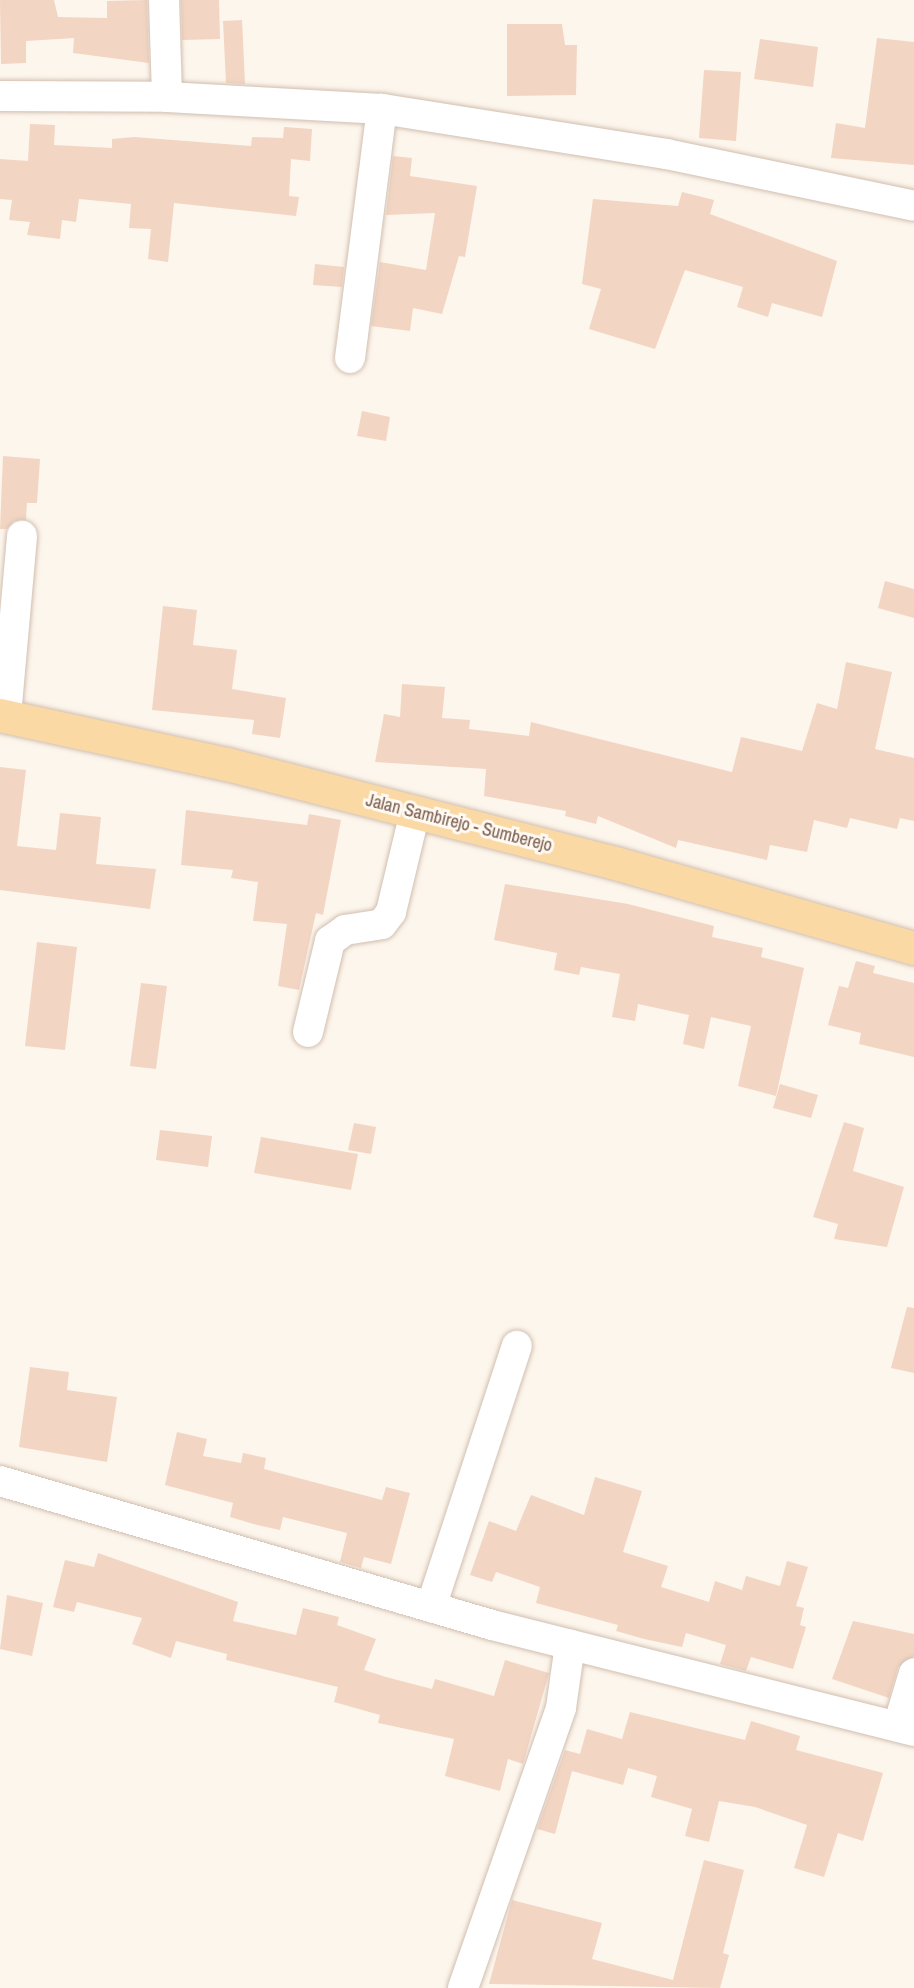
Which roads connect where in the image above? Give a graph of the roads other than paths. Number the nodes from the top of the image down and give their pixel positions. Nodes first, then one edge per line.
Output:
1 (164, 0) edge
2 (0, 96) edge
3 (167, 97) junction
4 (382, 109) junction
5 (914, 206) edge
6 (350, 358) dead end
7 (22, 536) dead end
8 (3, 716) edge
9 (415, 812) junction
10 (914, 948) edge
11 (308, 1032) dead end
12 (517, 1346) dead end
13 (0, 1481) edge
14 (431, 1607) junction
15 (570, 1645) junction
16 (914, 1672) edge
17 (906, 1729) edge
18 (463, 1988) edge

1 - 3 street
2 - 3 street
3 - 4 street
4 - 5 street
4 - 6 street
7 - 8 street
8 - 9 main road, Jalan Sambirejo - Sumberejo
9 - 10 main road, Jalan Sambirejo - Sumberejo
9 - 11 street
12 - 14 street
13 - 14 street
14 - 15 street
15 - 17 street
15 - 18 street
16 - 17 street

